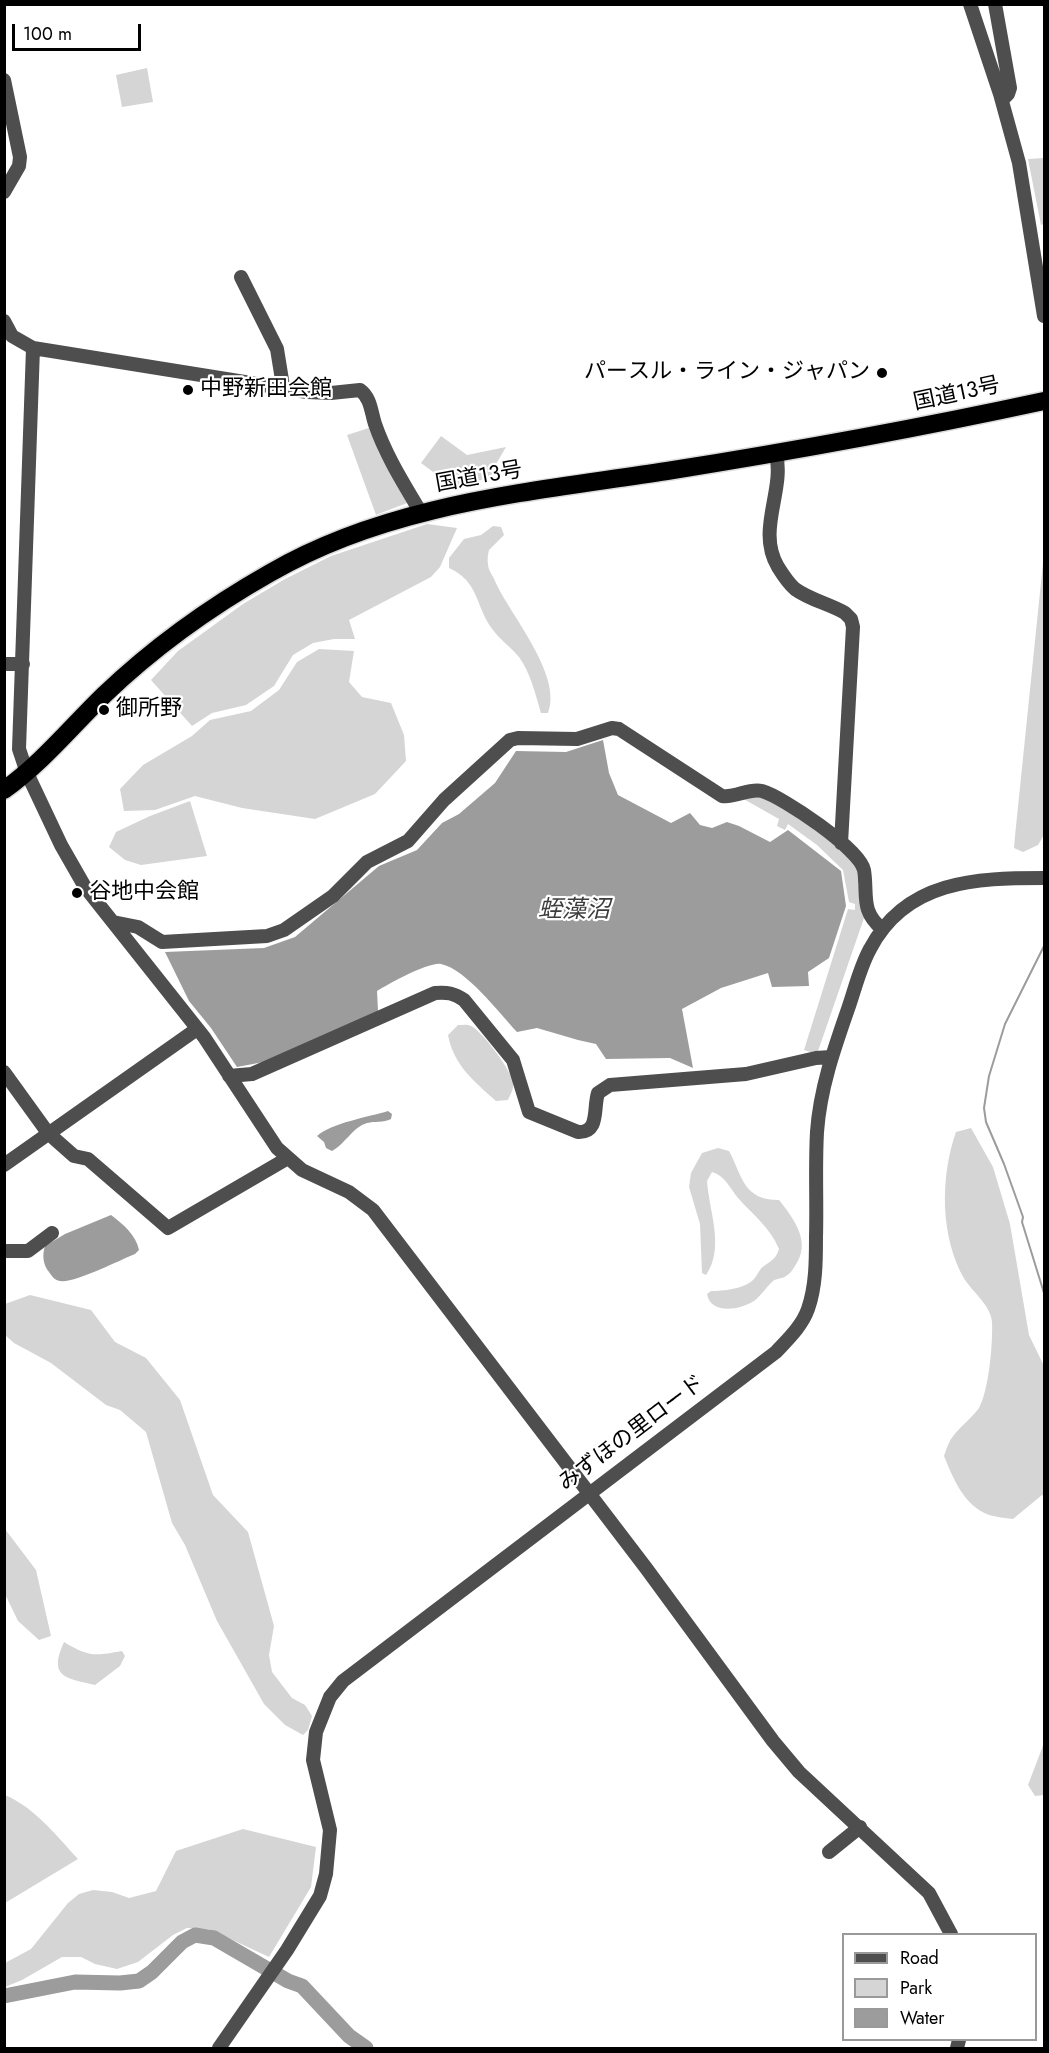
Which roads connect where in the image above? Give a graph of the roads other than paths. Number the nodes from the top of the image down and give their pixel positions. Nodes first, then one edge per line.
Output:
1 (970, 4) edge
2 (995, 4) edge
3 (4, 80) edge
4 (1002, 100) junction
5 (4, 192) edge
6 (242, 277) dead end
7 (1044, 316) edge
8 (4, 321) edge
9 (33, 348) junction
10 (283, 386) junction
11 (1044, 401) edge
12 (777, 454) junction
13 (421, 513) junction
14 (4, 664) edge
15 (23, 664) junction
16 (27, 773) junction
17 (5, 789) edge
18 (841, 843) junction
19 (1044, 878) edge
20 (113, 922) junction
21 (882, 929) junction
22 (197, 1029) junction
23 (831, 1058) junction
24 (4, 1072) edge
25 (229, 1076) junction
26 (48, 1133) junction
27 (288, 1158) junction
28 (4, 1165) edge
29 (52, 1233) dead end
30 (4, 1251) edge
31 (588, 1494) junction
32 (860, 1827) junction
33 (830, 1852) dead end
34 (950, 1933) edge
35 (219, 2049) edge

1 - 4 street
2 - 4 street
3 - 5 street
4 - 7 street
6 - 10 street
8 - 9 street
9 - 10 street
9 - 15 street
10 - 13 street
11 - 12 highway, 国道13号
12 - 13 highway, 国道13号
12 - 18 street
13 - 16 highway, 国道13号
14 - 15 street
15 - 16 street
16 - 17 highway, 国道13号
16 - 20 street
18 - 20 street
18 - 21 street
19 - 21 street, みずほの里ロード
20 - 22 street
21 - 23 street, みずほの里ロード
22 - 25 street
22 - 26 street
23 - 25 street
23 - 31 street, みずほの里ロード
24 - 26 street
25 - 27 street
26 - 27 street
26 - 28 street
27 - 31 street
29 - 30 street
31 - 32 street
31 - 35 street, みずほの里ロード
32 - 33 street
32 - 34 street

